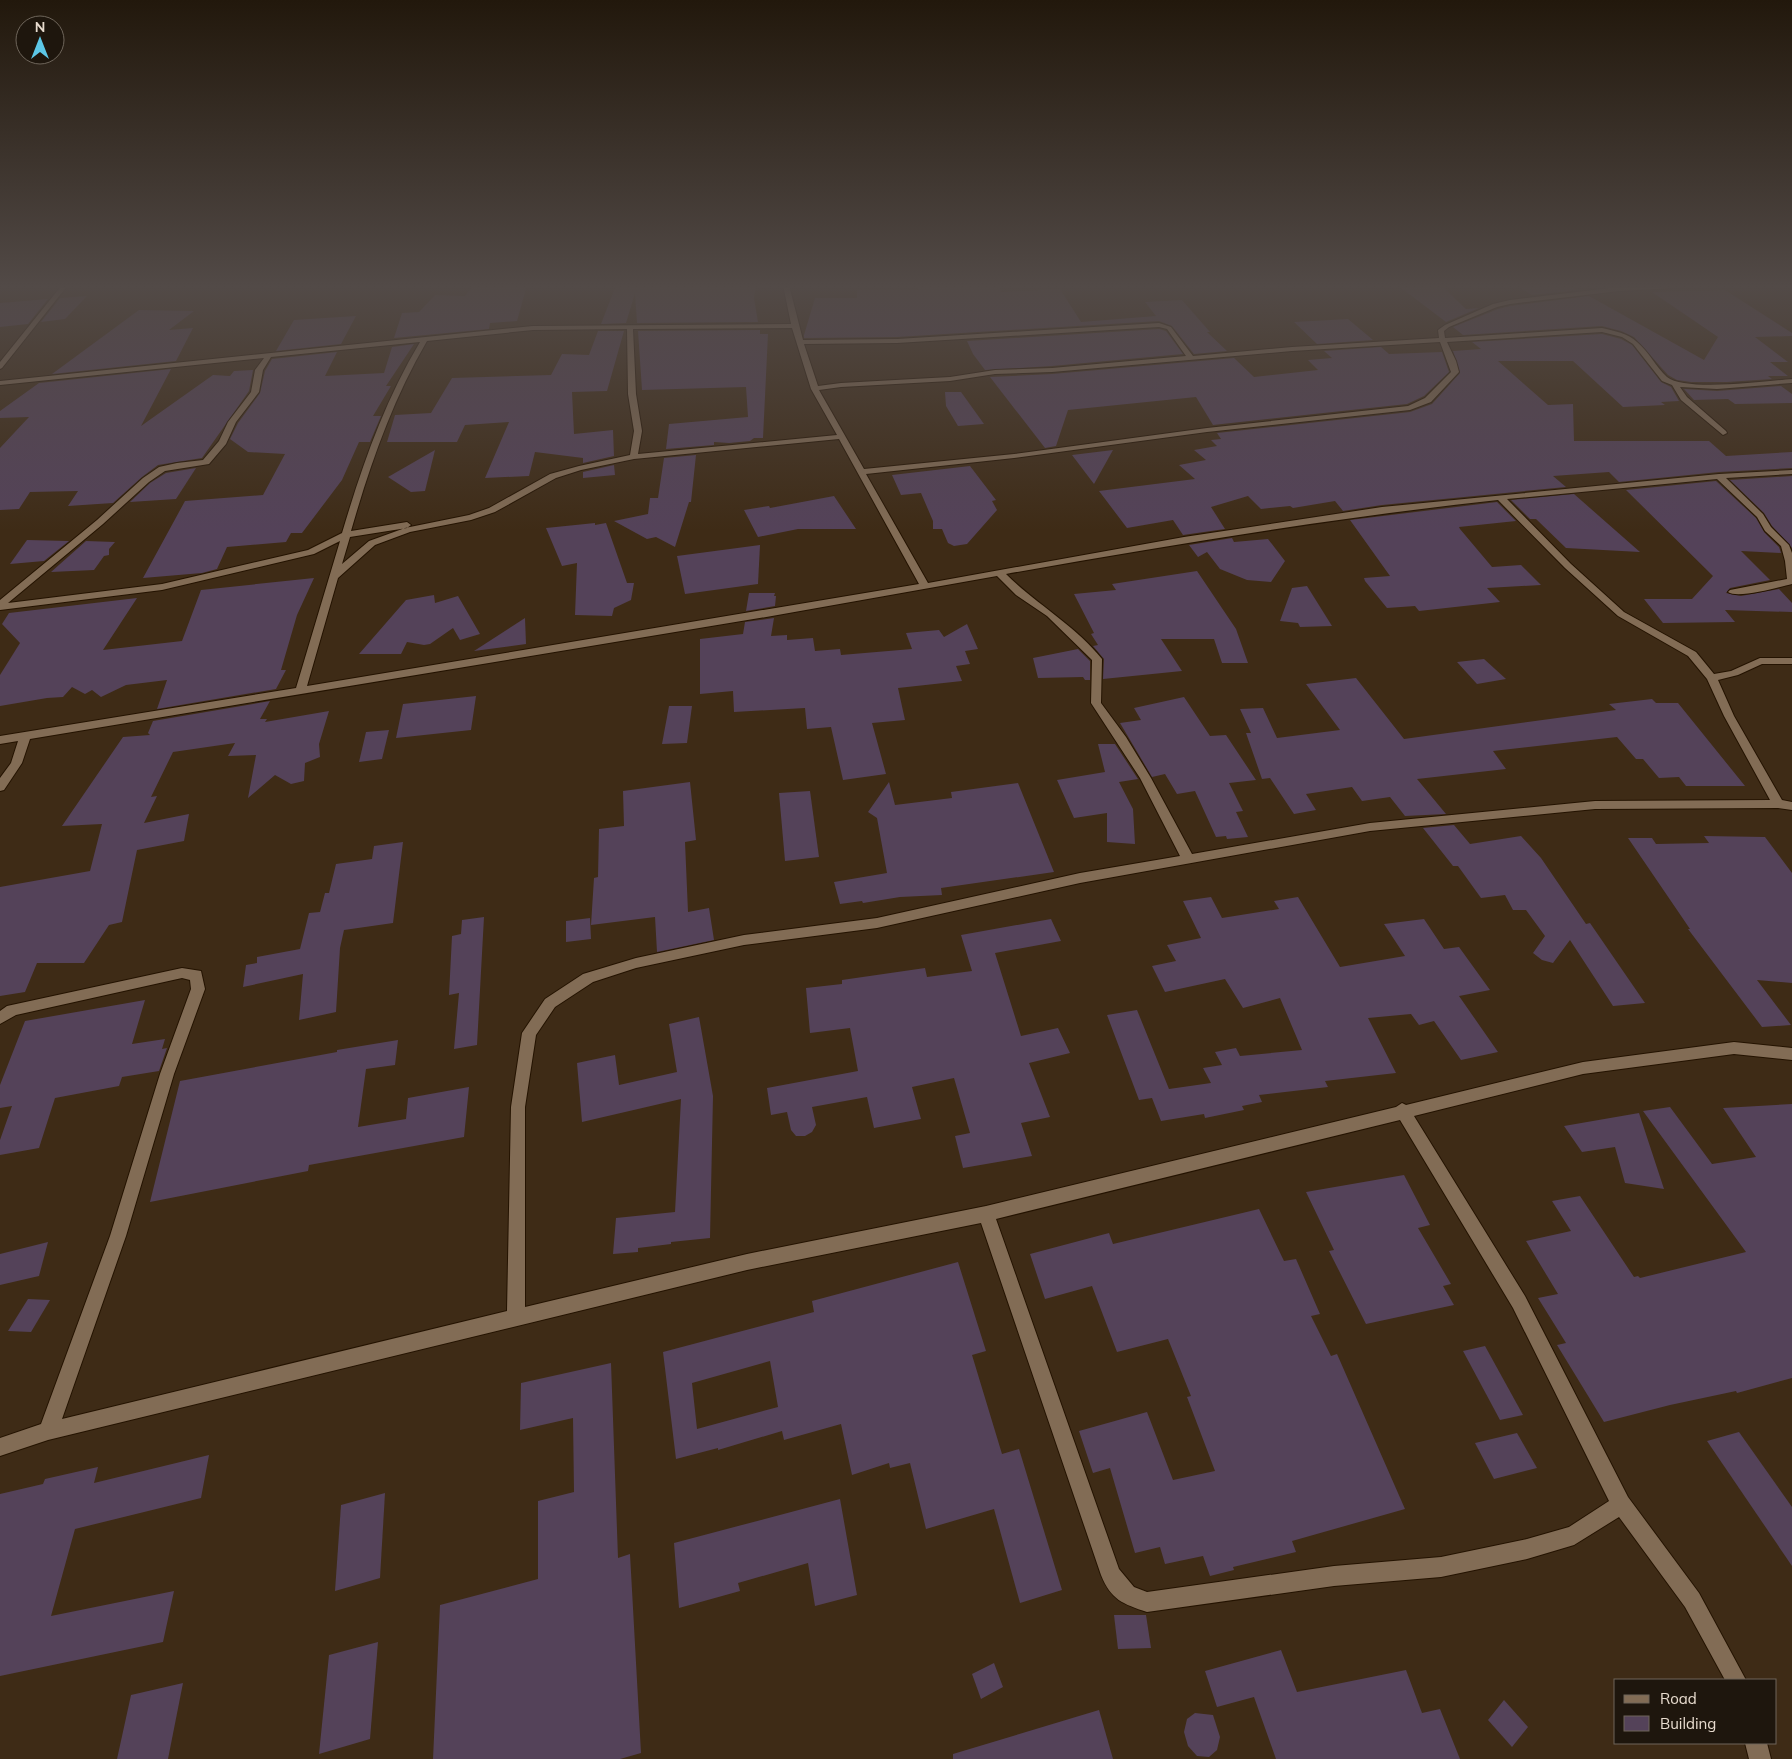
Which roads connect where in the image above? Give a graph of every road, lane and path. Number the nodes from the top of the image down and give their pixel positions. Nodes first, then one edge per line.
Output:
1 (153, 367) edge
2 (261, 367) edge
3 (409, 367) edge
4 (631, 367) edge
5 (806, 367) edge
6 (1086, 367) edge
7 (1455, 367) edge
8 (1655, 367) edge
9 (1792, 381) edge
10 (0, 383) edge
11 (1675, 384) junction
12 (815, 389) junction
13 (1723, 433) dead end
14 (840, 437) junction
15 (634, 457) junction
16 (861, 472) junction
17 (1792, 472) edge
18 (1719, 476) junction
19 (1500, 497) junction
20 (433, 524) junction
21 (344, 535) junction
22 (999, 573) junction
23 (334, 577) junction
24 (1792, 581) edge
25 (925, 586) junction
26 (1733, 592) dead end
27 (0, 606) edge
28 (1792, 662) edge
29 (1712, 678) junction
30 (301, 690) junction
31 (25, 736) junction
32 (0, 740) edge
33 (0, 787) edge
34 (1785, 805) edge
35 (1188, 859) junction
36 (0, 1018) edge
37 (1792, 1054) edge
38 (1402, 1110) junction
39 (986, 1214) junction
40 (516, 1317) junction
41 (48, 1431) junction
42 (0, 1447) edge
43 (1621, 1504) junction
44 (1735, 1679) edge
45 (1756, 1744) edge
46 (1760, 1759) edge

1 - 10 street
2 - 27 street
3 - 21 street
4 - 15 street
5 - 12 street
6 - 12 street
7 - 16 street
8 - 11 street
9 - 11 street
11 - 13 street
12 - 14 street
14 - 15 street
14 - 16 street
15 - 20 street
16 - 25 street
17 - 18 street
18 - 19 street
18 - 24 street
19 - 22 street
19 - 29 street
20 - 21 street
20 - 23 street
21 - 23 street
21 - 27 street
22 - 25 street
22 - 35 street
23 - 30 street
24 - 26 street
25 - 30 street
28 - 29 street
29 - 34 street
30 - 31 street
31 - 32 street
31 - 33 street
34 - 35 street
35 - 40 street
36 - 41 street
37 - 38 street
38 - 39 street
38 - 43 street
39 - 40 street
39 - 43 street
40 - 41 street
41 - 42 street
43 - 44 street
45 - 46 street

